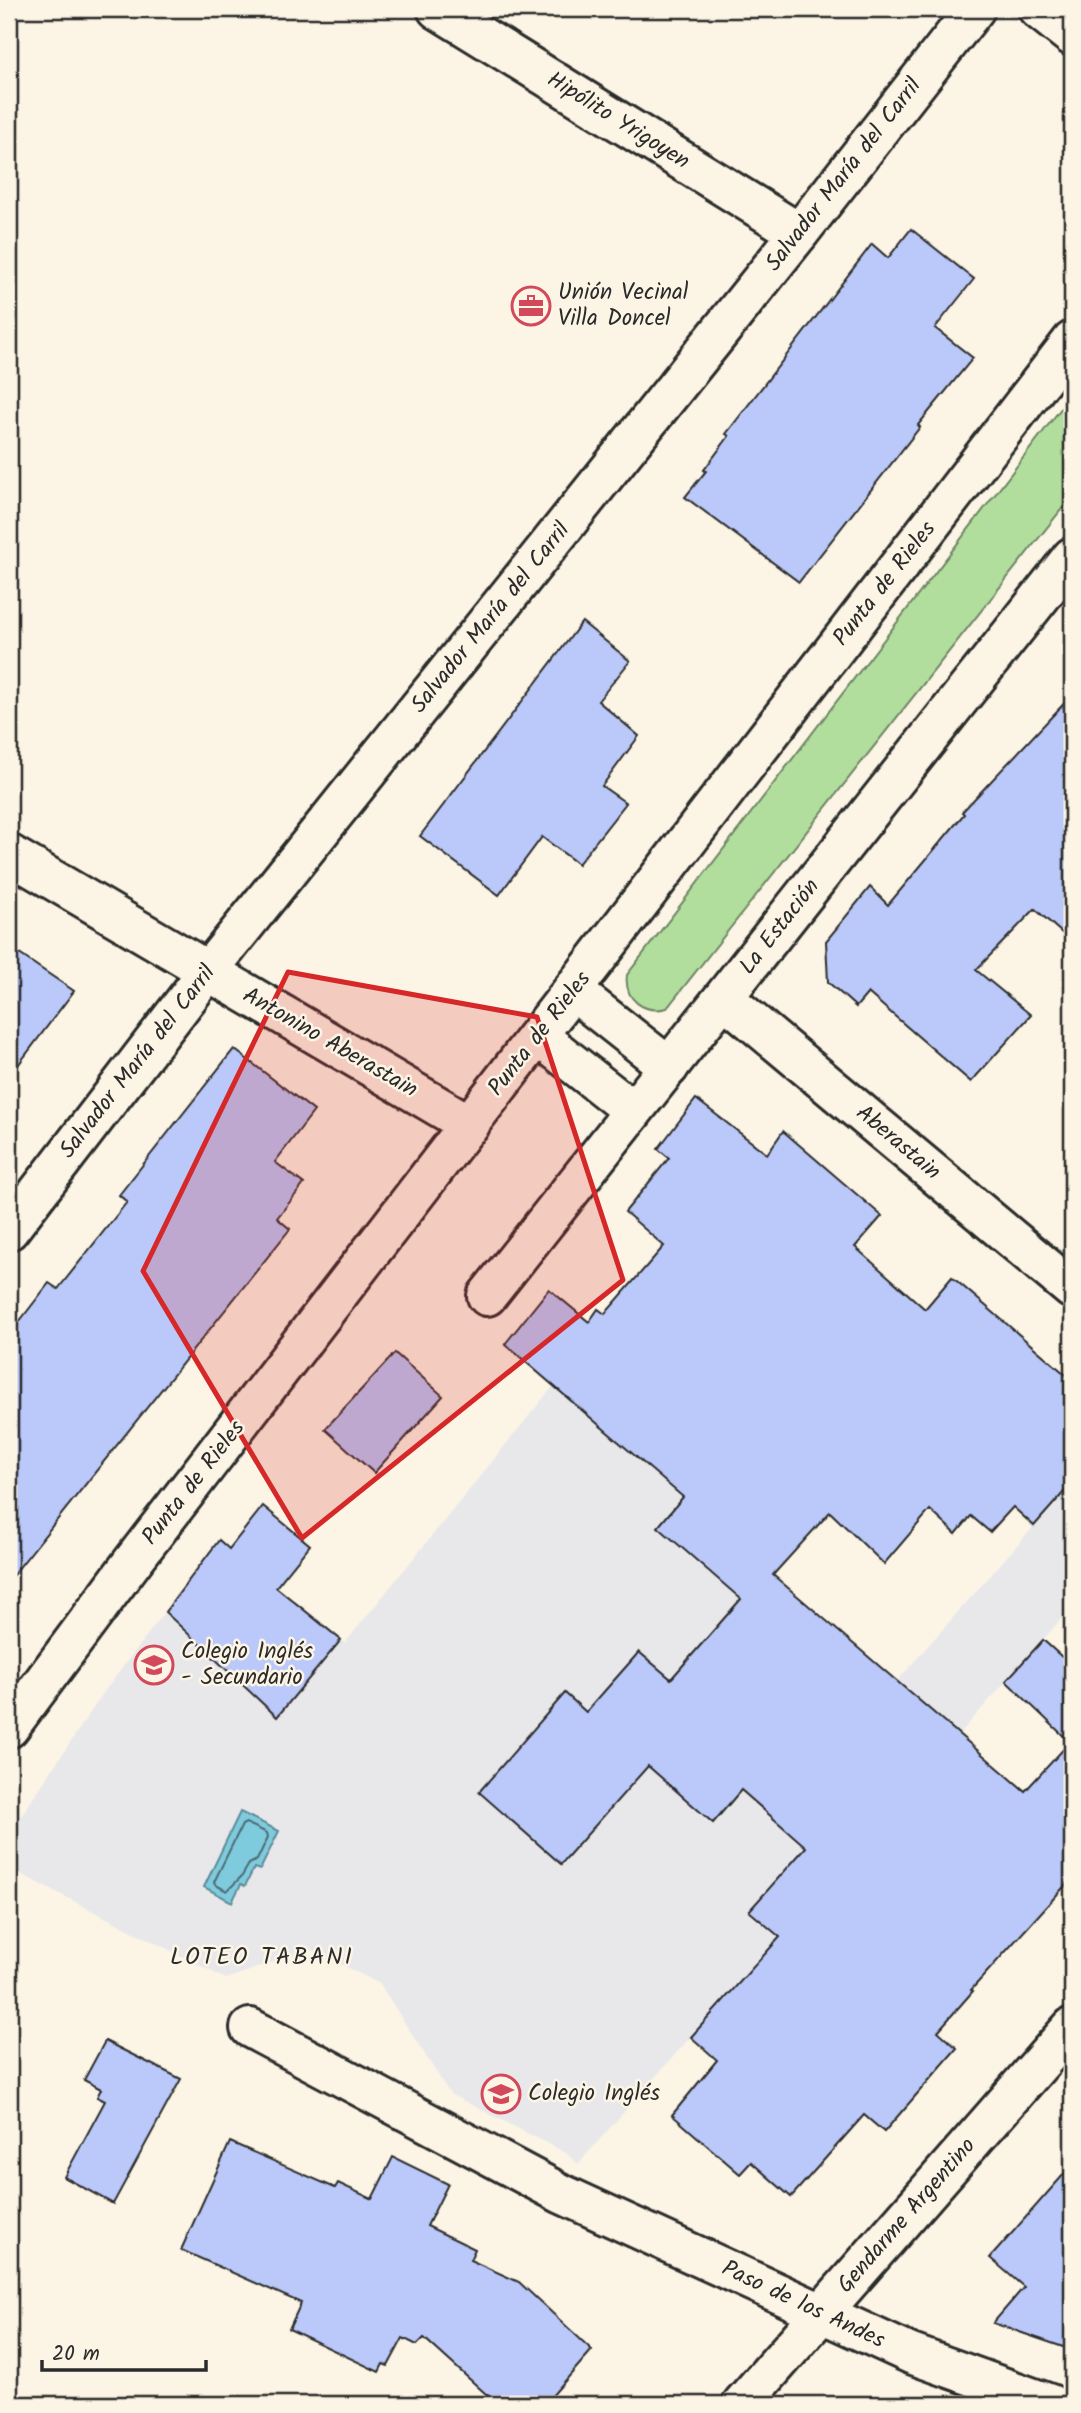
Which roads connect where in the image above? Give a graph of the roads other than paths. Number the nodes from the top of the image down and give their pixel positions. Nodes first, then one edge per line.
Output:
1 (437, 9) edge
2 (975, 9) edge
3 (1038, 9) edge
4 (1072, 36) edge
5 (799, 233) junction
6 (1072, 341) edge
7 (1072, 557) edge
8 (9, 855) edge
9 (208, 971) junction
10 (573, 991) junction
11 (724, 998) junction
12 (538, 1036) junction
13 (669, 1067) junction
14 (633, 1111) junction
15 (470, 1125) junction
16 (9, 1230) edge
17 (1072, 1289) edge
18 (487, 1296) dead end
19 (9, 1728) edge
20 (1072, 2027) edge
21 (250, 2028) dead end
22 (822, 2314) junction
23 (742, 2404) edge
24 (1050, 2404) edge

1 - 5 street, Hipólito Yrigoyen
2 - 5 street, Salvador María del Carril
3 - 4 street
5 - 9 street, Salvador María del Carril
6 - 10 street, Punta de Rieles
7 - 11 street, La Estación
8 - 9 street, Antonino Aberastain
9 - 15 street, Antonino Aberastain
9 - 16 street, Salvador María del Carril
10 - 12 street, Punta de Rieles
10 - 13 street
11 - 13 street, La Estación
11 - 17 street, Aberastain
12 - 14 street
12 - 15 street, Punta de Rieles
13 - 14 street, La Estación
14 - 18 street, La Estación
15 - 19 street, Punta de Rieles
20 - 22 street, Gendarme Argentino
21 - 22 street, Paso de los Andes
22 - 23 street, Gendarme Argentino
22 - 24 street, Paso de los Andes

